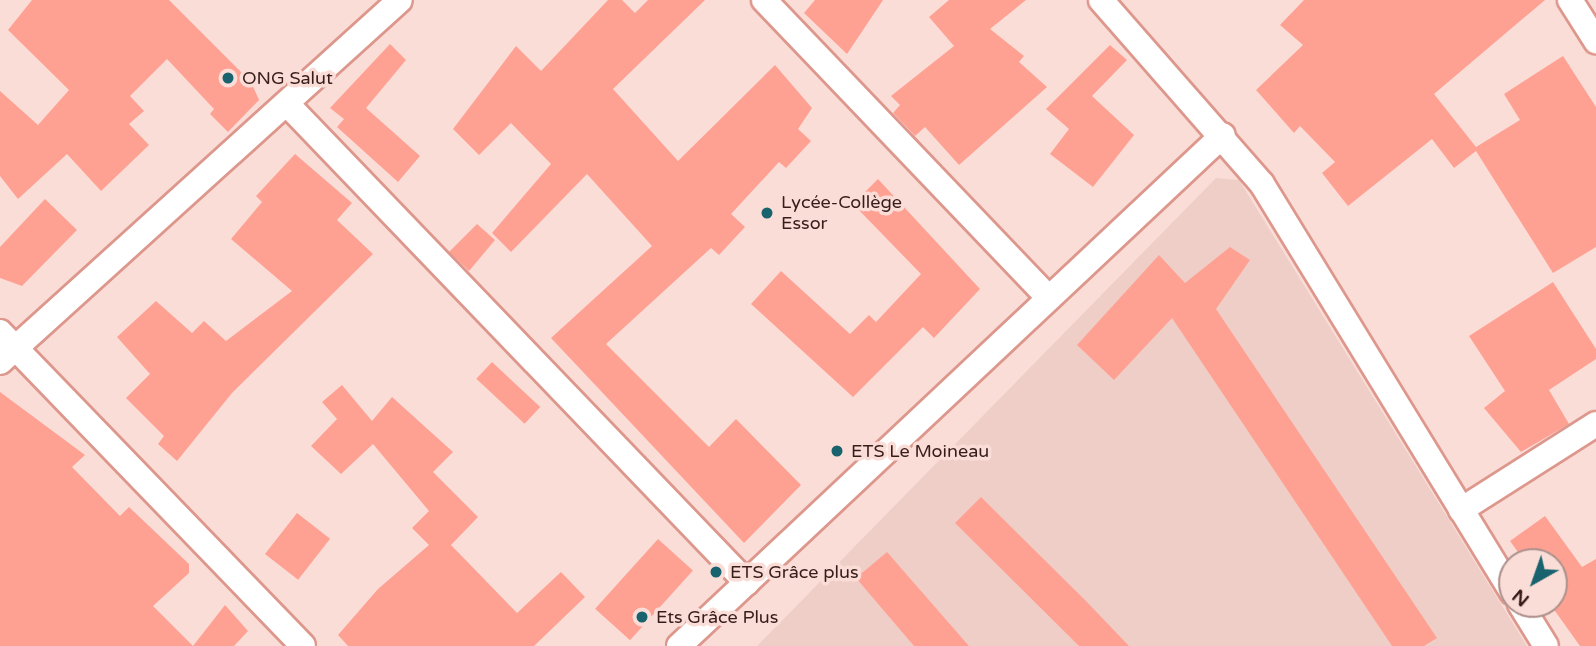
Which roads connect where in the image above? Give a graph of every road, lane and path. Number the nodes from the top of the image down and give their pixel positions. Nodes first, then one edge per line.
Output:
1 (400, 0) edge
2 (764, 0) edge
3 (1101, 0) edge
4 (1570, 0) edge
5 (1596, 41) edge
6 (289, 106) junction
7 (1223, 135) junction
8 (1048, 297) junction
9 (5, 347) edge
10 (1596, 424) edge
11 (1461, 510) junction
12 (1498, 569) edge
13 (747, 583) junction
14 (1529, 618) edge
15 (303, 646) edge
16 (680, 646) edge
17 (1546, 646) edge

1 - 6 street
2 - 8 street
3 - 7 street
4 - 5 street
6 - 9 street
6 - 13 street
7 - 8 street
7 - 11 street
8 - 13 street
9 - 15 street
10 - 11 street
11 - 12 street
13 - 16 street
14 - 17 street

